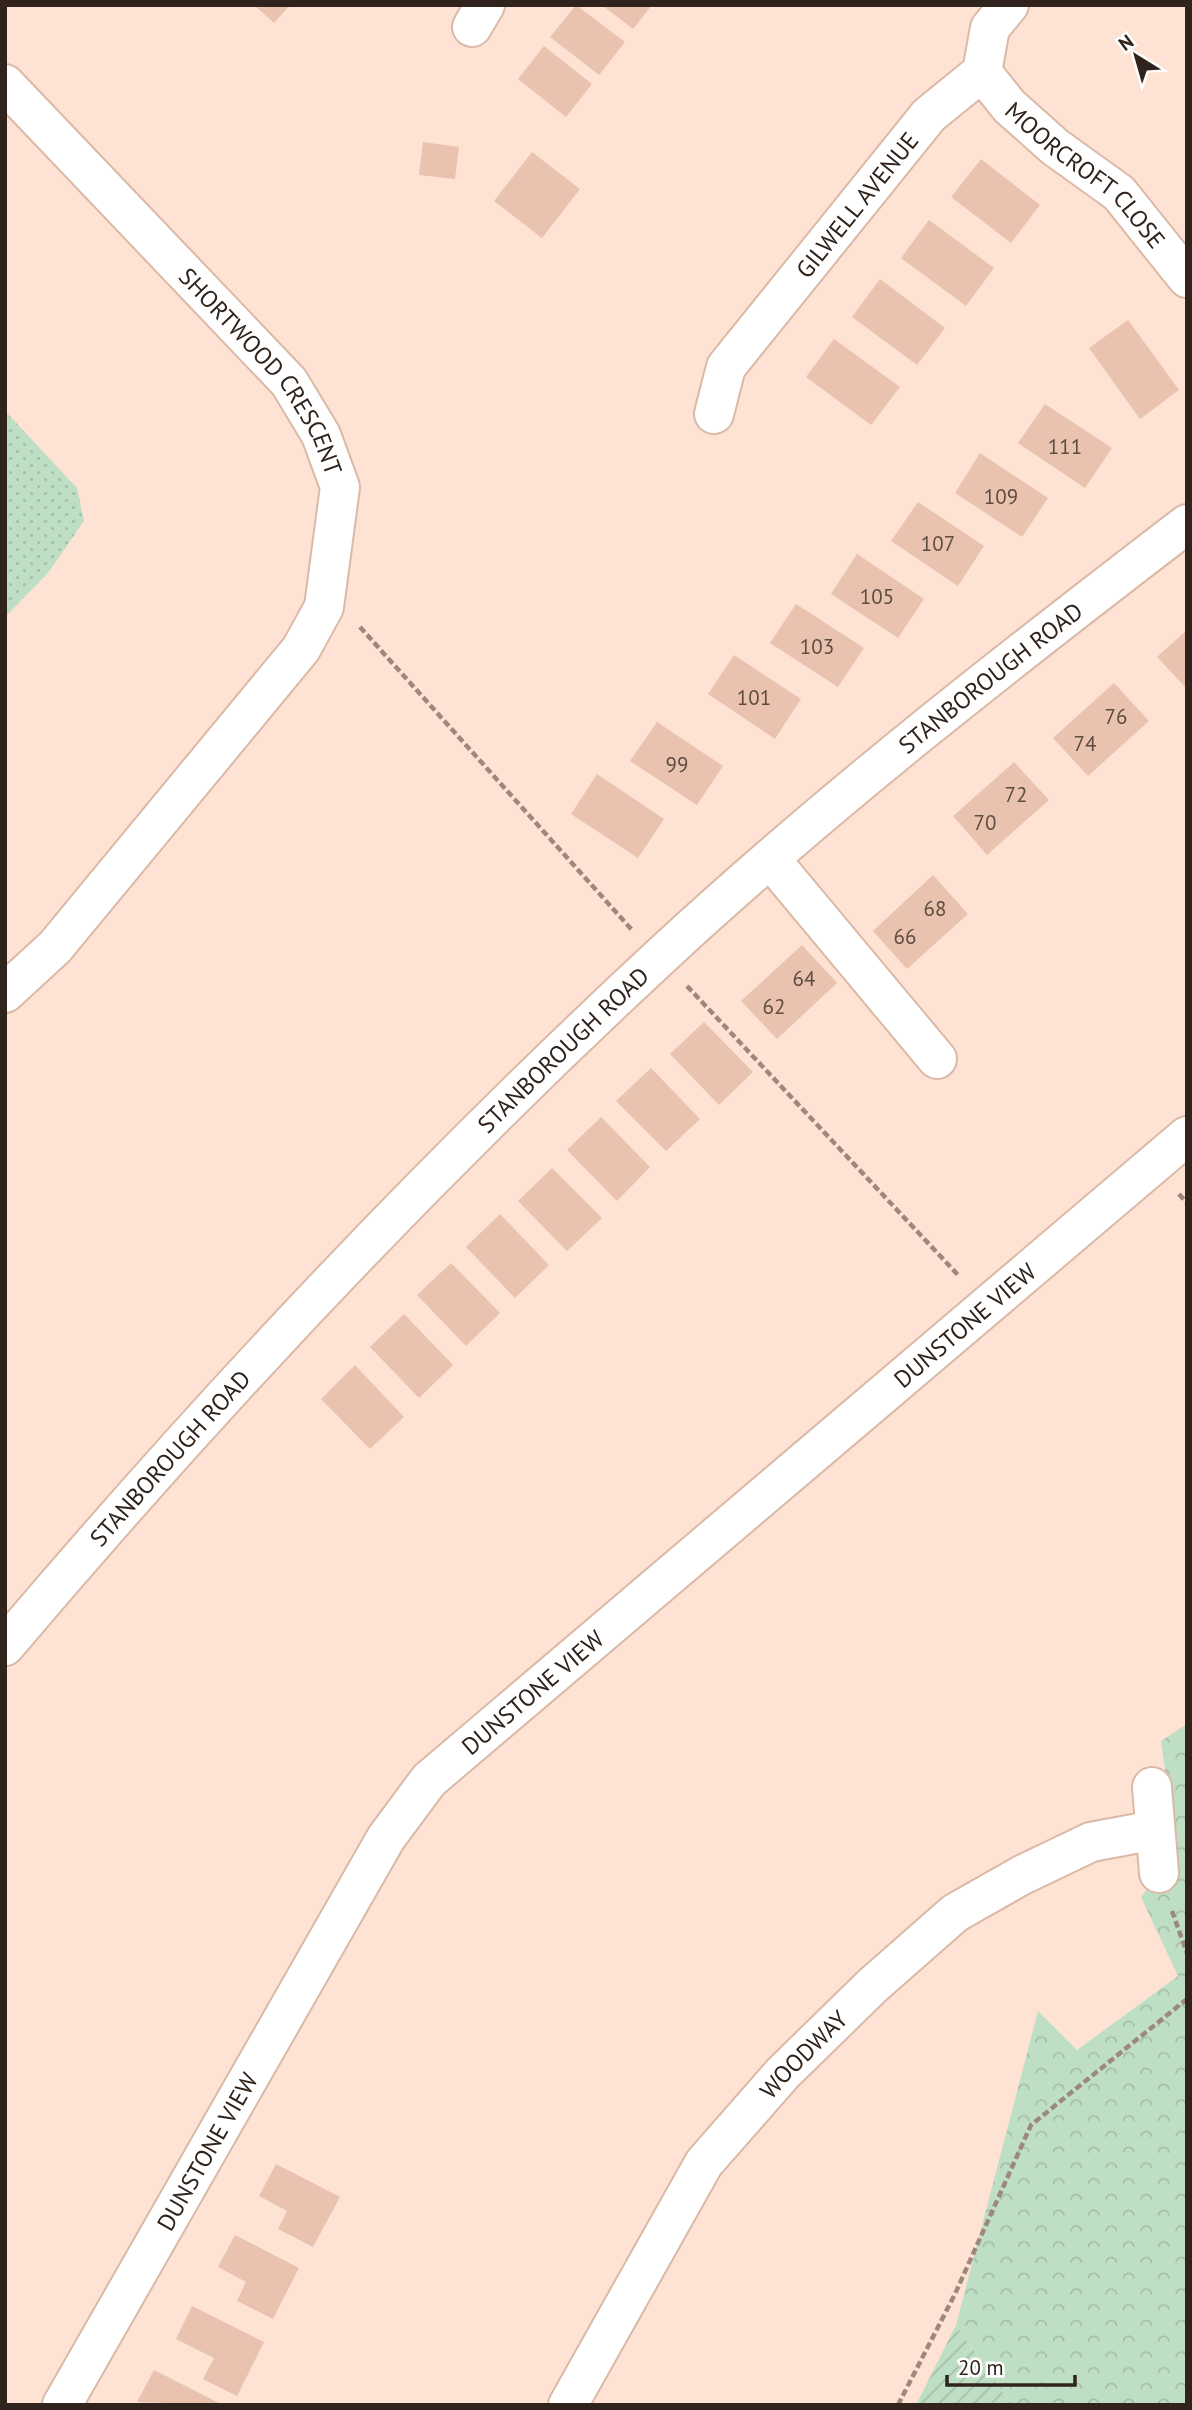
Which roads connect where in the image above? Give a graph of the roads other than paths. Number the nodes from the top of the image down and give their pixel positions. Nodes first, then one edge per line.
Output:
1 (1009, 5) edge
2 (982, 72) junction
3 (5, 84) edge
4 (1187, 278) edge
5 (714, 414) dead end
6 (1187, 524) edge
7 (771, 860) junction
8 (5, 993) edge
9 (937, 1059) dead end
10 (1187, 1136) edge
11 (5, 1646) edge
12 (1152, 1787) dead end
13 (1155, 1830) junction
14 (1159, 1873) dead end
15 (62, 2405) edge
16 (568, 2405) edge

1 - 2 street
2 - 4 street, MOORCROFT CLOSE
2 - 5 street, GILWELL AVENUE
3 - 8 street, SHORTWOOD CRESCENT
6 - 7 street, STANBOROUGH ROAD
7 - 9 street
7 - 11 street, STANBOROUGH ROAD
10 - 15 street, DUNSTONE VIEW
12 - 13 street
13 - 14 street
13 - 16 street, WOODWAY

